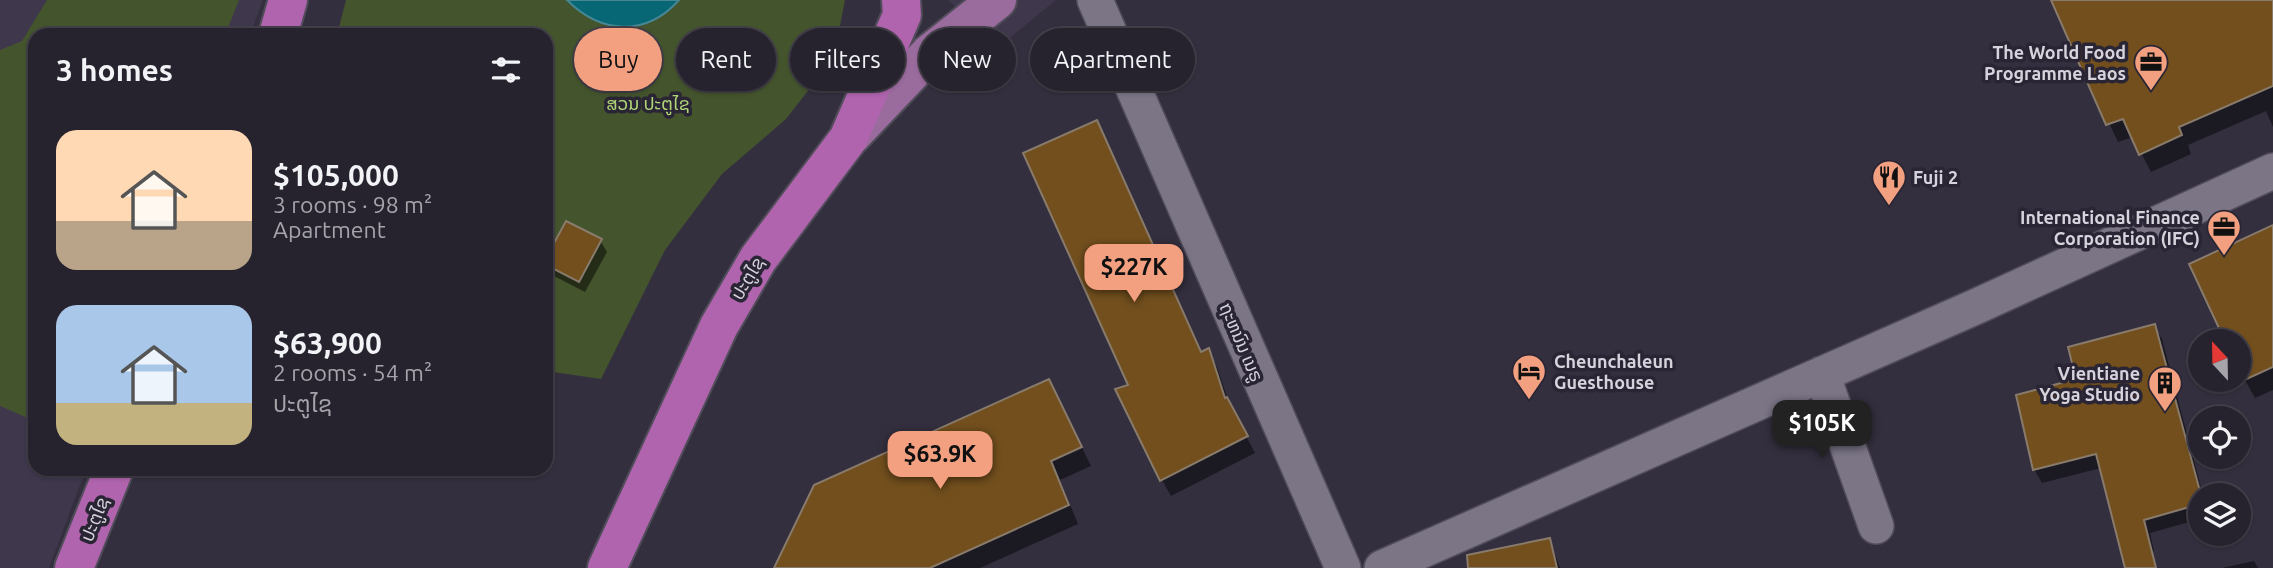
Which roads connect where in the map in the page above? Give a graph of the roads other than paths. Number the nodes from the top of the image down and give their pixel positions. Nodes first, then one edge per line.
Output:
1 (288, 0) edge
2 (901, 0) edge
3 (997, 0) edge
4 (1095, 0) edge
5 (280, 28) edge
6 (848, 139) junction
7 (2273, 171) edge
8 (1822, 374) junction
9 (111, 476) edge
10 (1876, 527) dead end
11 (75, 568) edge
12 (607, 568) edge
13 (1343, 568) edge
14 (1382, 568) edge

1 - 5 highway
2 - 6 highway, ປະຕູໄຊ
3 - 6 main road
4 - 13 street, ຖະຫນົນ ເນຣູ
6 - 12 highway, ປະຕູໄຊ
7 - 8 street
8 - 10 street
8 - 14 street
9 - 11 highway, ປະຕູໄຊ

